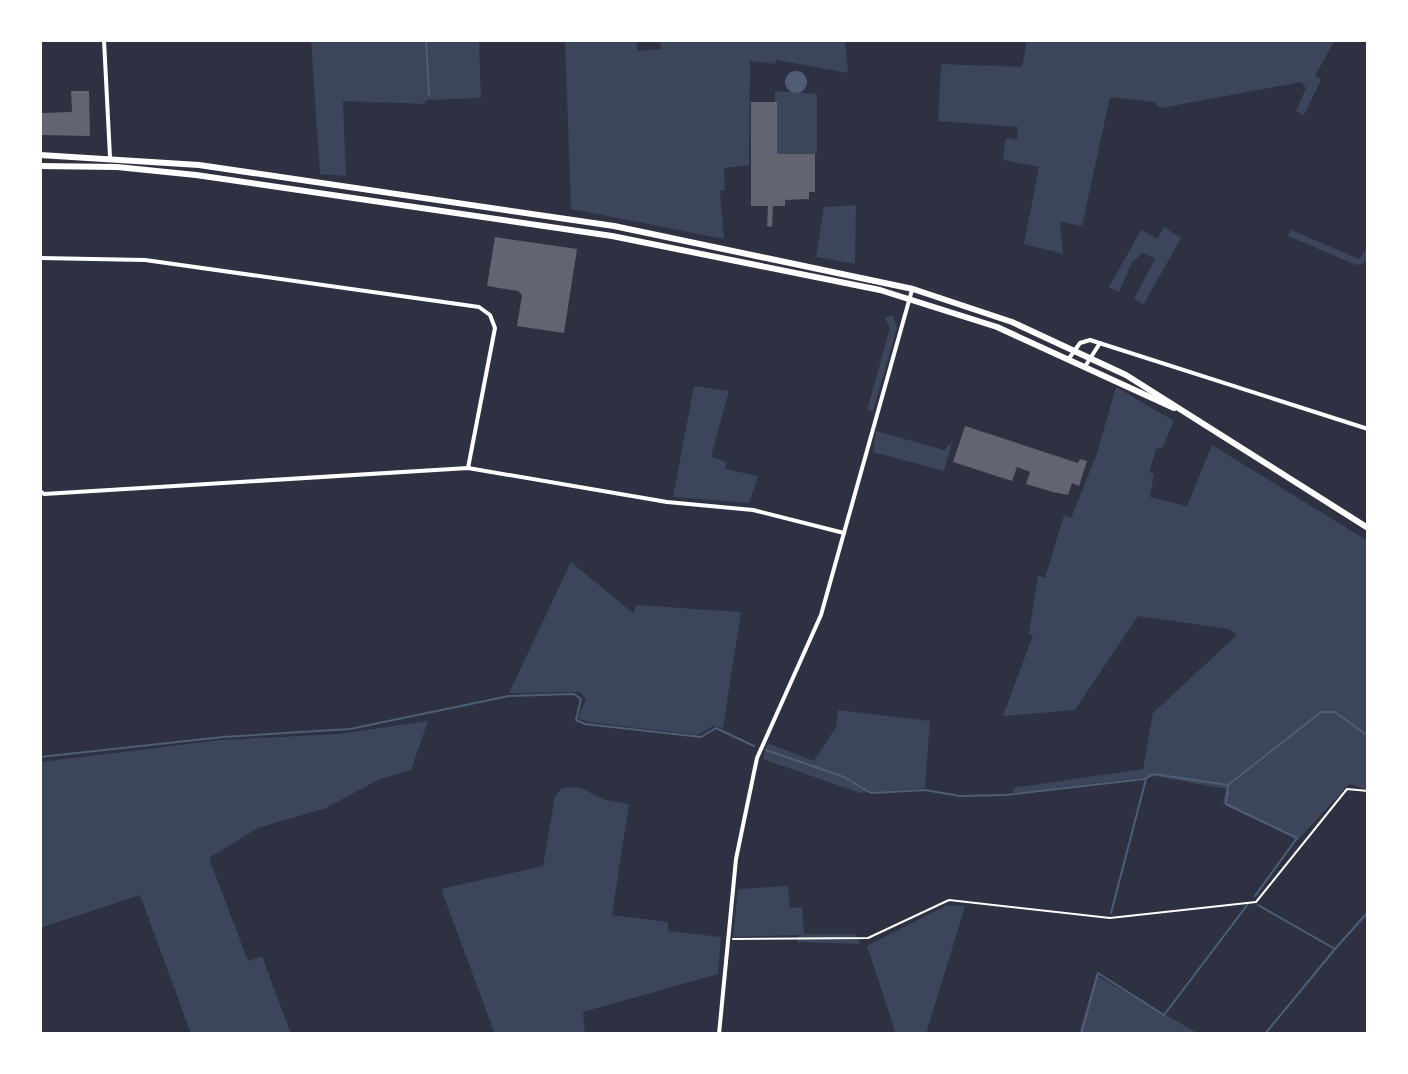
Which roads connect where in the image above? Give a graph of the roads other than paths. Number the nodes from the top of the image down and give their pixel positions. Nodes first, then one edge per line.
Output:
1 (104, 40) edge
2 (40, 155) edge
3 (110, 157) junction
4 (40, 166) edge
5 (40, 258) edge
6 (913, 289) junction
7 (910, 298) junction
8 (1100, 343) junction
9 (1075, 350) junction
10 (1070, 357) junction
11 (1091, 357) junction
12 (1086, 365) junction
13 (1183, 411) junction
14 (1368, 429) edge
15 (468, 468) junction
16 (40, 491) edge
17 (1368, 528) edge
18 (844, 533) junction
19 (719, 1034) edge

1 - 3 street
2 - 3 main road
3 - 6 main road
4 - 7 main road
5 - 15 street
6 - 7 street
6 - 9 main road
7 - 10 main road
7 - 18 street
8 - 9 street
8 - 11 street
8 - 14 street
9 - 10 street
9 - 11 main road
10 - 12 main road
11 - 12 street
11 - 13 main road
12 - 13 main road
13 - 17 main road
15 - 16 street
15 - 18 street
18 - 19 street

